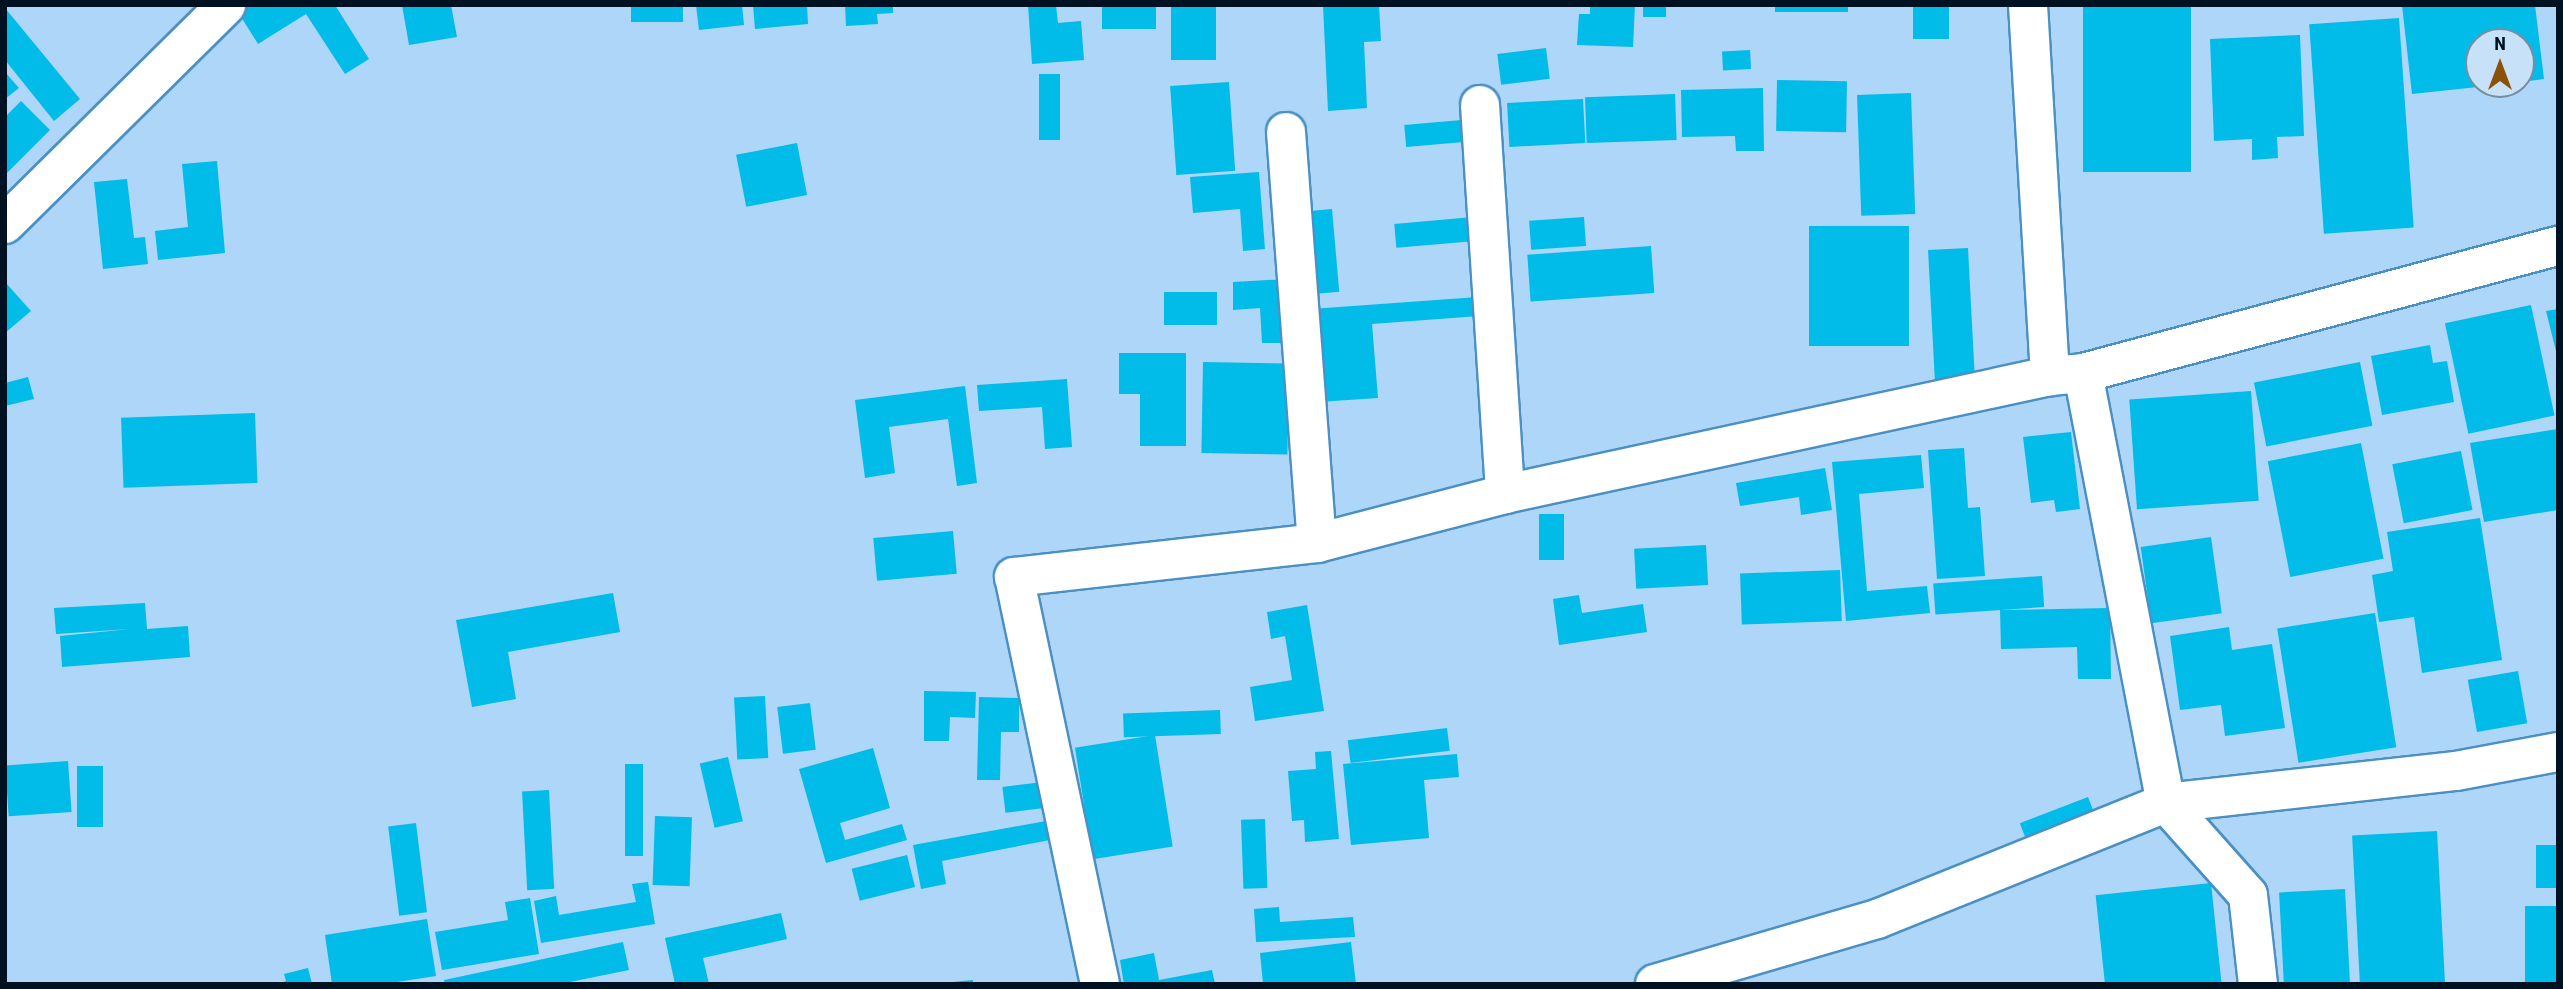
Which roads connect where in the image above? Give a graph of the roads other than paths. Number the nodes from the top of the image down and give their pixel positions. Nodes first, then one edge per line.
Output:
1 (226, 5) edge
2 (2028, 5) edge
3 (1480, 105) dead end
4 (1286, 132) dead end
5 (5, 224) edge
6 (2558, 246) edge
7 (2067, 374) junction
8 (1505, 494) junction
9 (1317, 543) junction
10 (2558, 751) edge
11 (2166, 803) junction
12 (1100, 984) edge
13 (1655, 984) edge
14 (2258, 984) edge

1 - 5 street
2 - 7 street
3 - 8 street
4 - 9 street
6 - 7 street
7 - 8 street
7 - 11 street
8 - 9 street
9 - 12 street
10 - 11 street
11 - 13 street
11 - 14 street

